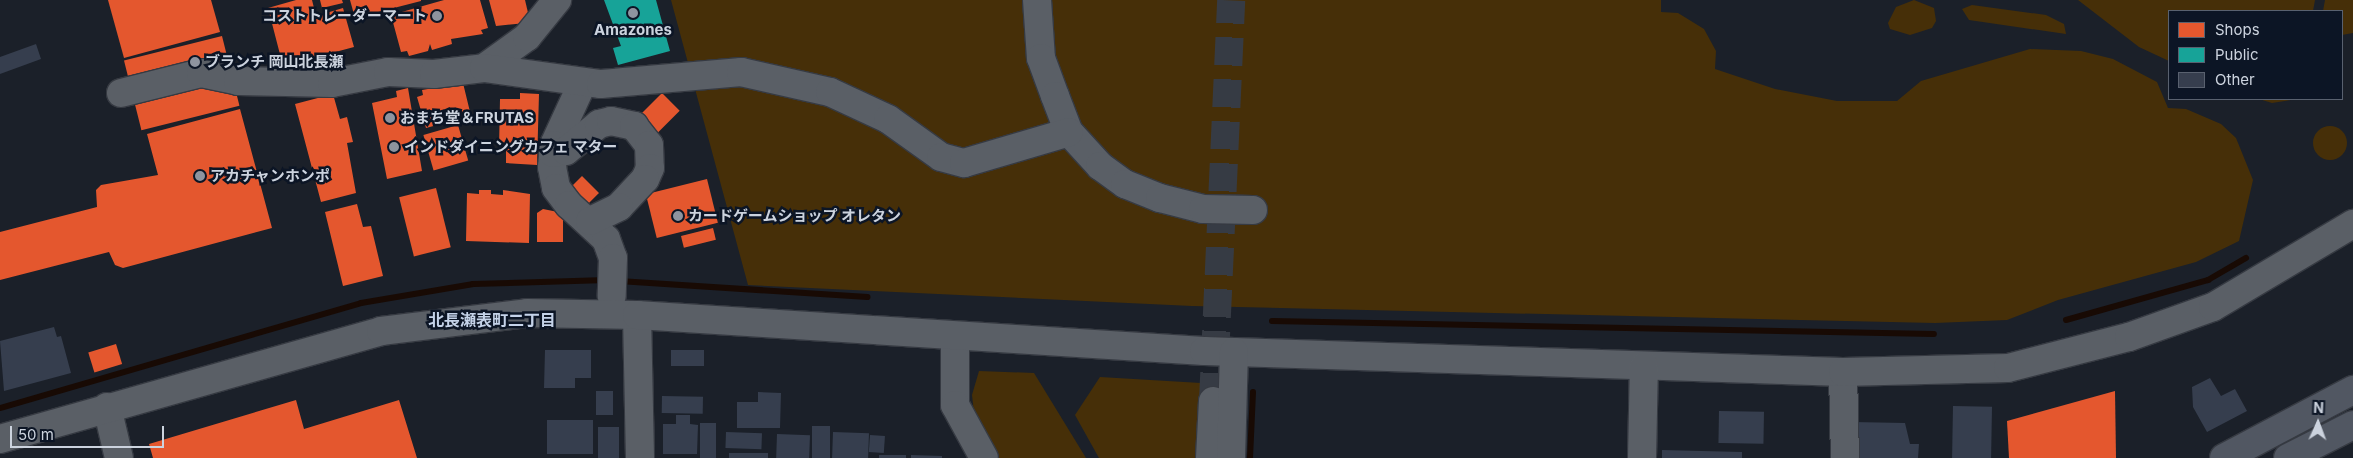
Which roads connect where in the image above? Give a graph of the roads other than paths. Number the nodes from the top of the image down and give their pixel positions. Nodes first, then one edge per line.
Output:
1 (557, 0) edge
2 (1037, 0) edge
3 (484, 68) junction
4 (624, 81) junction
5 (583, 82) junction
6 (121, 94) dead end
7 (623, 122) junction
8 (1069, 132) junction
9 (553, 153) junction
10 (1253, 210) dead end
11 (590, 221) junction
12 (2353, 224) edge
13 (612, 286) dead end
14 (637, 315) junction
15 (955, 337) junction
16 (1234, 352) junction
17 (1644, 366) junction
18 (1843, 372) junction
19 (2353, 390) edge
20 (1212, 401) tunnel mouth
21 (107, 407) junction
22 (2353, 425) edge
23 (0, 439) edge
24 (120, 458) edge
25 (640, 458) edge
26 (984, 458) edge
27 (1210, 458) edge
28 (1231, 458) edge
29 (1642, 458) edge
30 (1845, 458) edge
31 (2224, 458) edge
32 (2288, 458) edge

1 - 3 street
2 - 8 street
3 - 5 street
3 - 6 street
4 - 5 street
4 - 7 street
4 - 8 street
5 - 9 street
7 - 9 street
7 - 11 street
8 - 10 street
9 - 11 street
11 - 13 street
12 - 18 street
14 - 15 street
14 - 21 street
14 - 25 street
15 - 16 street
15 - 26 street
16 - 17 street
16 - 28 street
17 - 18 street
17 - 29 street
18 - 30 street
19 - 31 main road
20 - 27 street
21 - 23 street
21 - 24 street
22 - 32 main road

